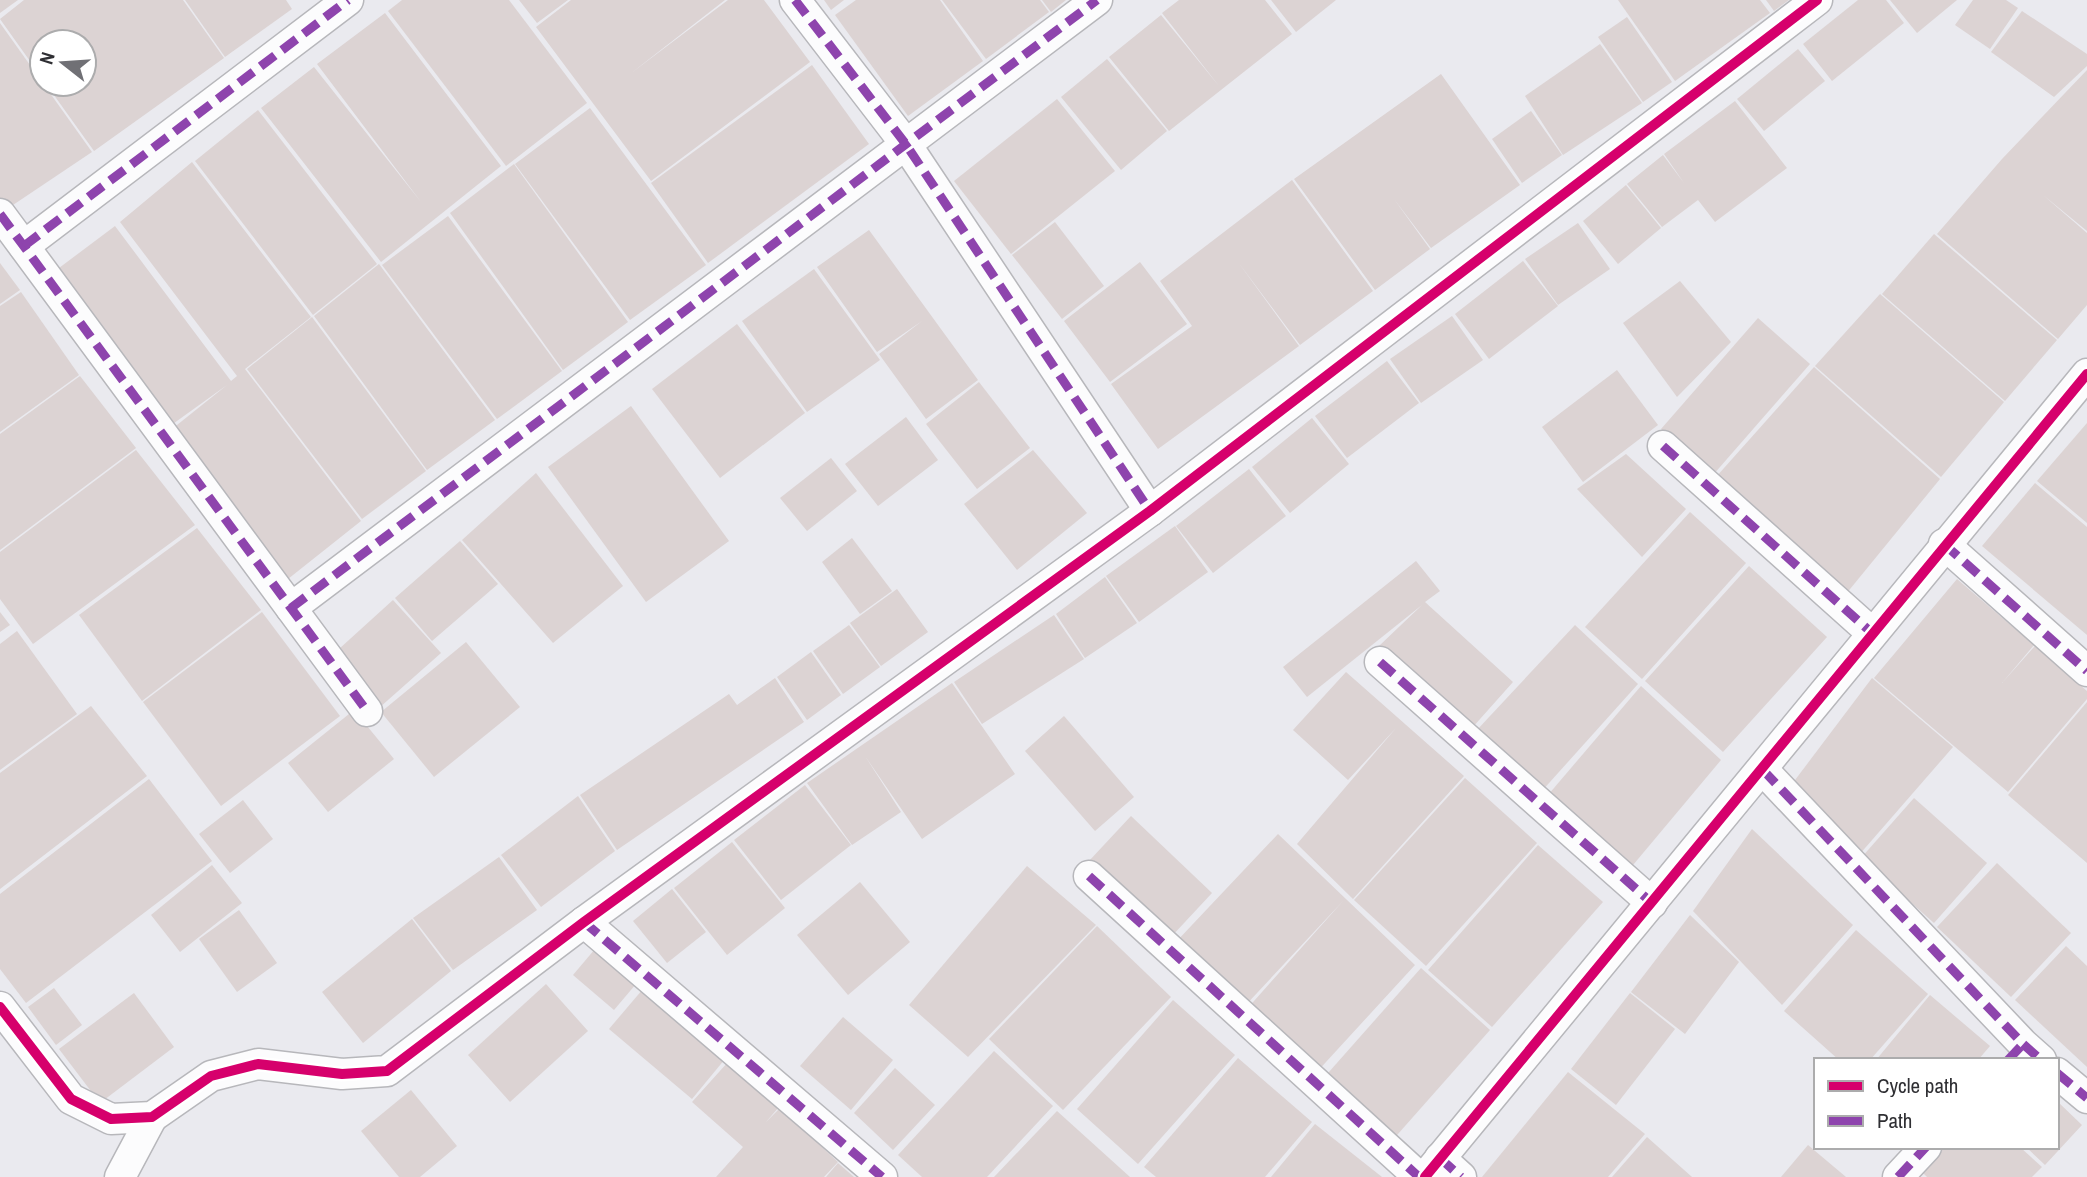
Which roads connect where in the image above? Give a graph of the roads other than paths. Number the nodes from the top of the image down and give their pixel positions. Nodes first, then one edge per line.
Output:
1 (348, 0) edge
2 (795, 0) edge
3 (1097, 0) edge
4 (1817, 0) edge
5 (905, 143) junction
6 (0, 214) edge
7 (24, 246) junction
8 (2087, 374) edge
9 (1662, 446) dead end
10 (1150, 510) junction
11 (1944, 544) junction
12 (291, 608) junction
13 (1872, 633) junction
14 (1380, 662) dead end
15 (2087, 671) edge
16 (367, 711) dead end
17 (1763, 770) junction
18 (1089, 876) dead end
19 (1651, 903) junction
20 (584, 922) junction
21 (0, 1007) edge
22 (2024, 1054) edge
23 (2059, 1075) edge
24 (2087, 1098) edge
25 (152, 1117) junction
26 (1924, 1149) edge
27 (1436, 1172) edge
28 (120, 1177) edge
29 (881, 1177) edge
30 (1898, 1177) edge

1 - 7 street
2 - 5 street
3 - 5 street
4 - 10 street
5 - 10 street
5 - 12 street
6 - 7 street
7 - 12 street
8 - 11 street
9 - 13 street
10 - 20 street
11 - 13 street
11 - 15 street
12 - 16 street
13 - 17 street
14 - 19 street
17 - 19 street
17 - 22 street
18 - 27 street
19 - 27 street
20 - 25 street
20 - 29 street
21 - 25 street
23 - 24 street
25 - 28 street
26 - 30 street

